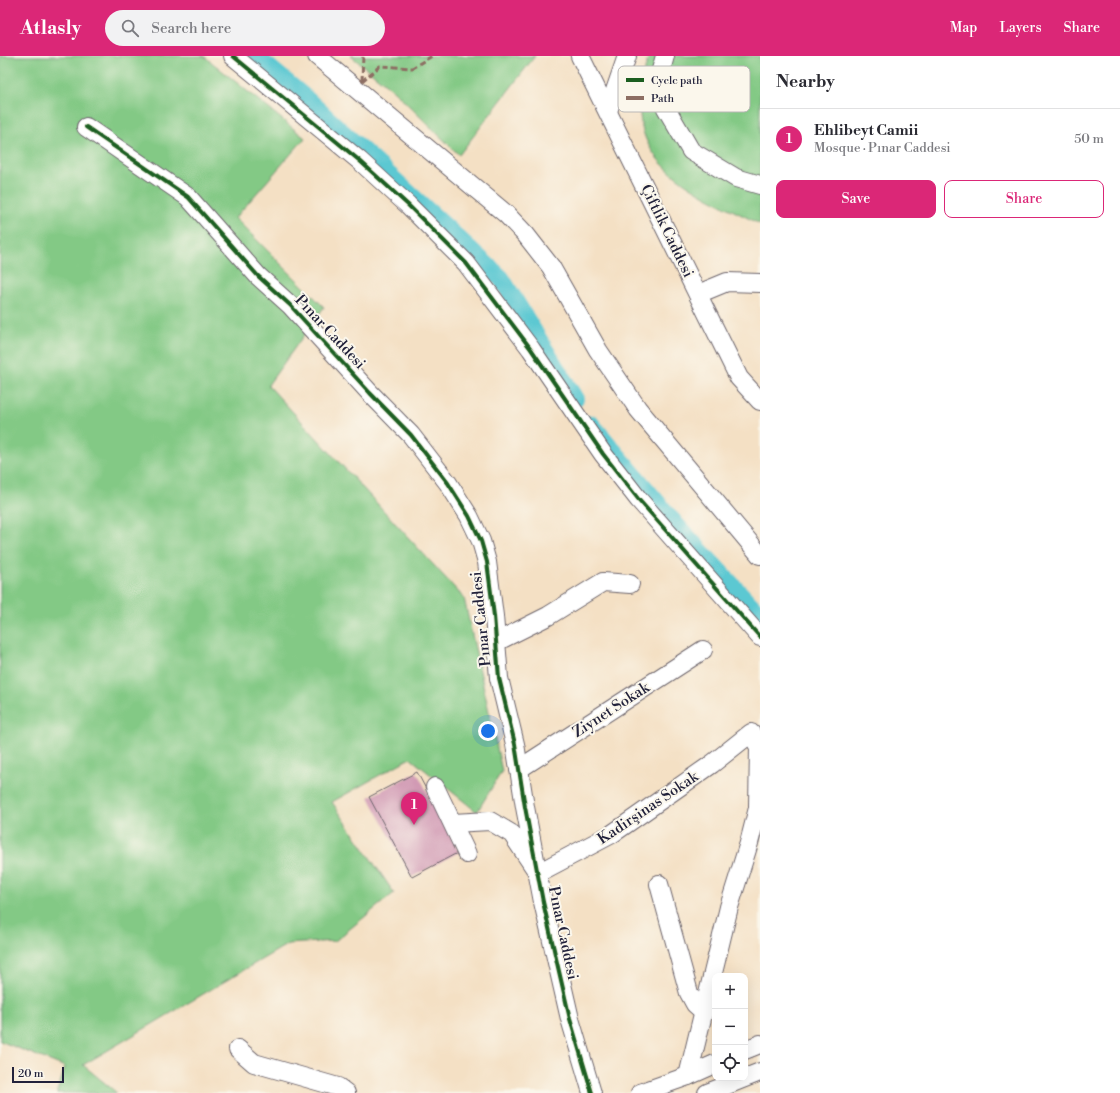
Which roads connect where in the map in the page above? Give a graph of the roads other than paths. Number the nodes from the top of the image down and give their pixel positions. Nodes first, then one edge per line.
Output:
1 (233, 56) edge
2 (316, 56) edge
3 (580, 56) edge
4 (627, 56) edge
5 (665, 56) edge
6 (624, 66) edge
7 (662, 66) edge
8 (618, 82) edge
9 (608, 111) junction
10 (668, 112) edge
11 (86, 127) dead end
12 (760, 185) edge
13 (760, 283) edge
14 (698, 294) junction
15 (760, 401) edge
16 (760, 555) edge
17 (630, 584) dead end
18 (760, 637) edge
19 (496, 642) junction
20 (704, 650) dead end
21 (519, 770) junction
22 (435, 787) dead end
23 (453, 823) junction
24 (754, 845) edge
25 (467, 854) dead end
26 (538, 873) junction
27 (659, 884) dead end
28 (704, 1012) junction
29 (760, 1044) edge
30 (238, 1049) dead end
31 (748, 1049) edge
32 (712, 1065) edge
33 (760, 1072) edge
34 (688, 1076) junction
35 (346, 1093) edge
36 (592, 1093) edge
37 (640, 1093) edge
38 (707, 1093) edge

1 - 18 street
2 - 16 street
3 - 9 street, Çiftlik Caddesi
4 - 6 street
5 - 7 street
8 - 9 street
9 - 14 street, Çiftlik Caddesi
10 - 12 street
11 - 19 street, Pınar Caddesi
13 - 14 street
14 - 15 street, Çiftlik Caddesi
17 - 19 street
19 - 21 street, Pınar Caddesi
20 - 21 street, Ziynet Sokak
21 - 26 street, Pınar Caddesi
22 - 23 street
23 - 25 street
23 - 26 street
24 - 26 street, Kadirşinas Sokak
24 - 28 street
26 - 36 street, Pınar Caddesi
27 - 28 street
28 - 34 street
29 - 31 street
30 - 35 street
32 - 34 street
33 - 38 street
34 - 37 street

